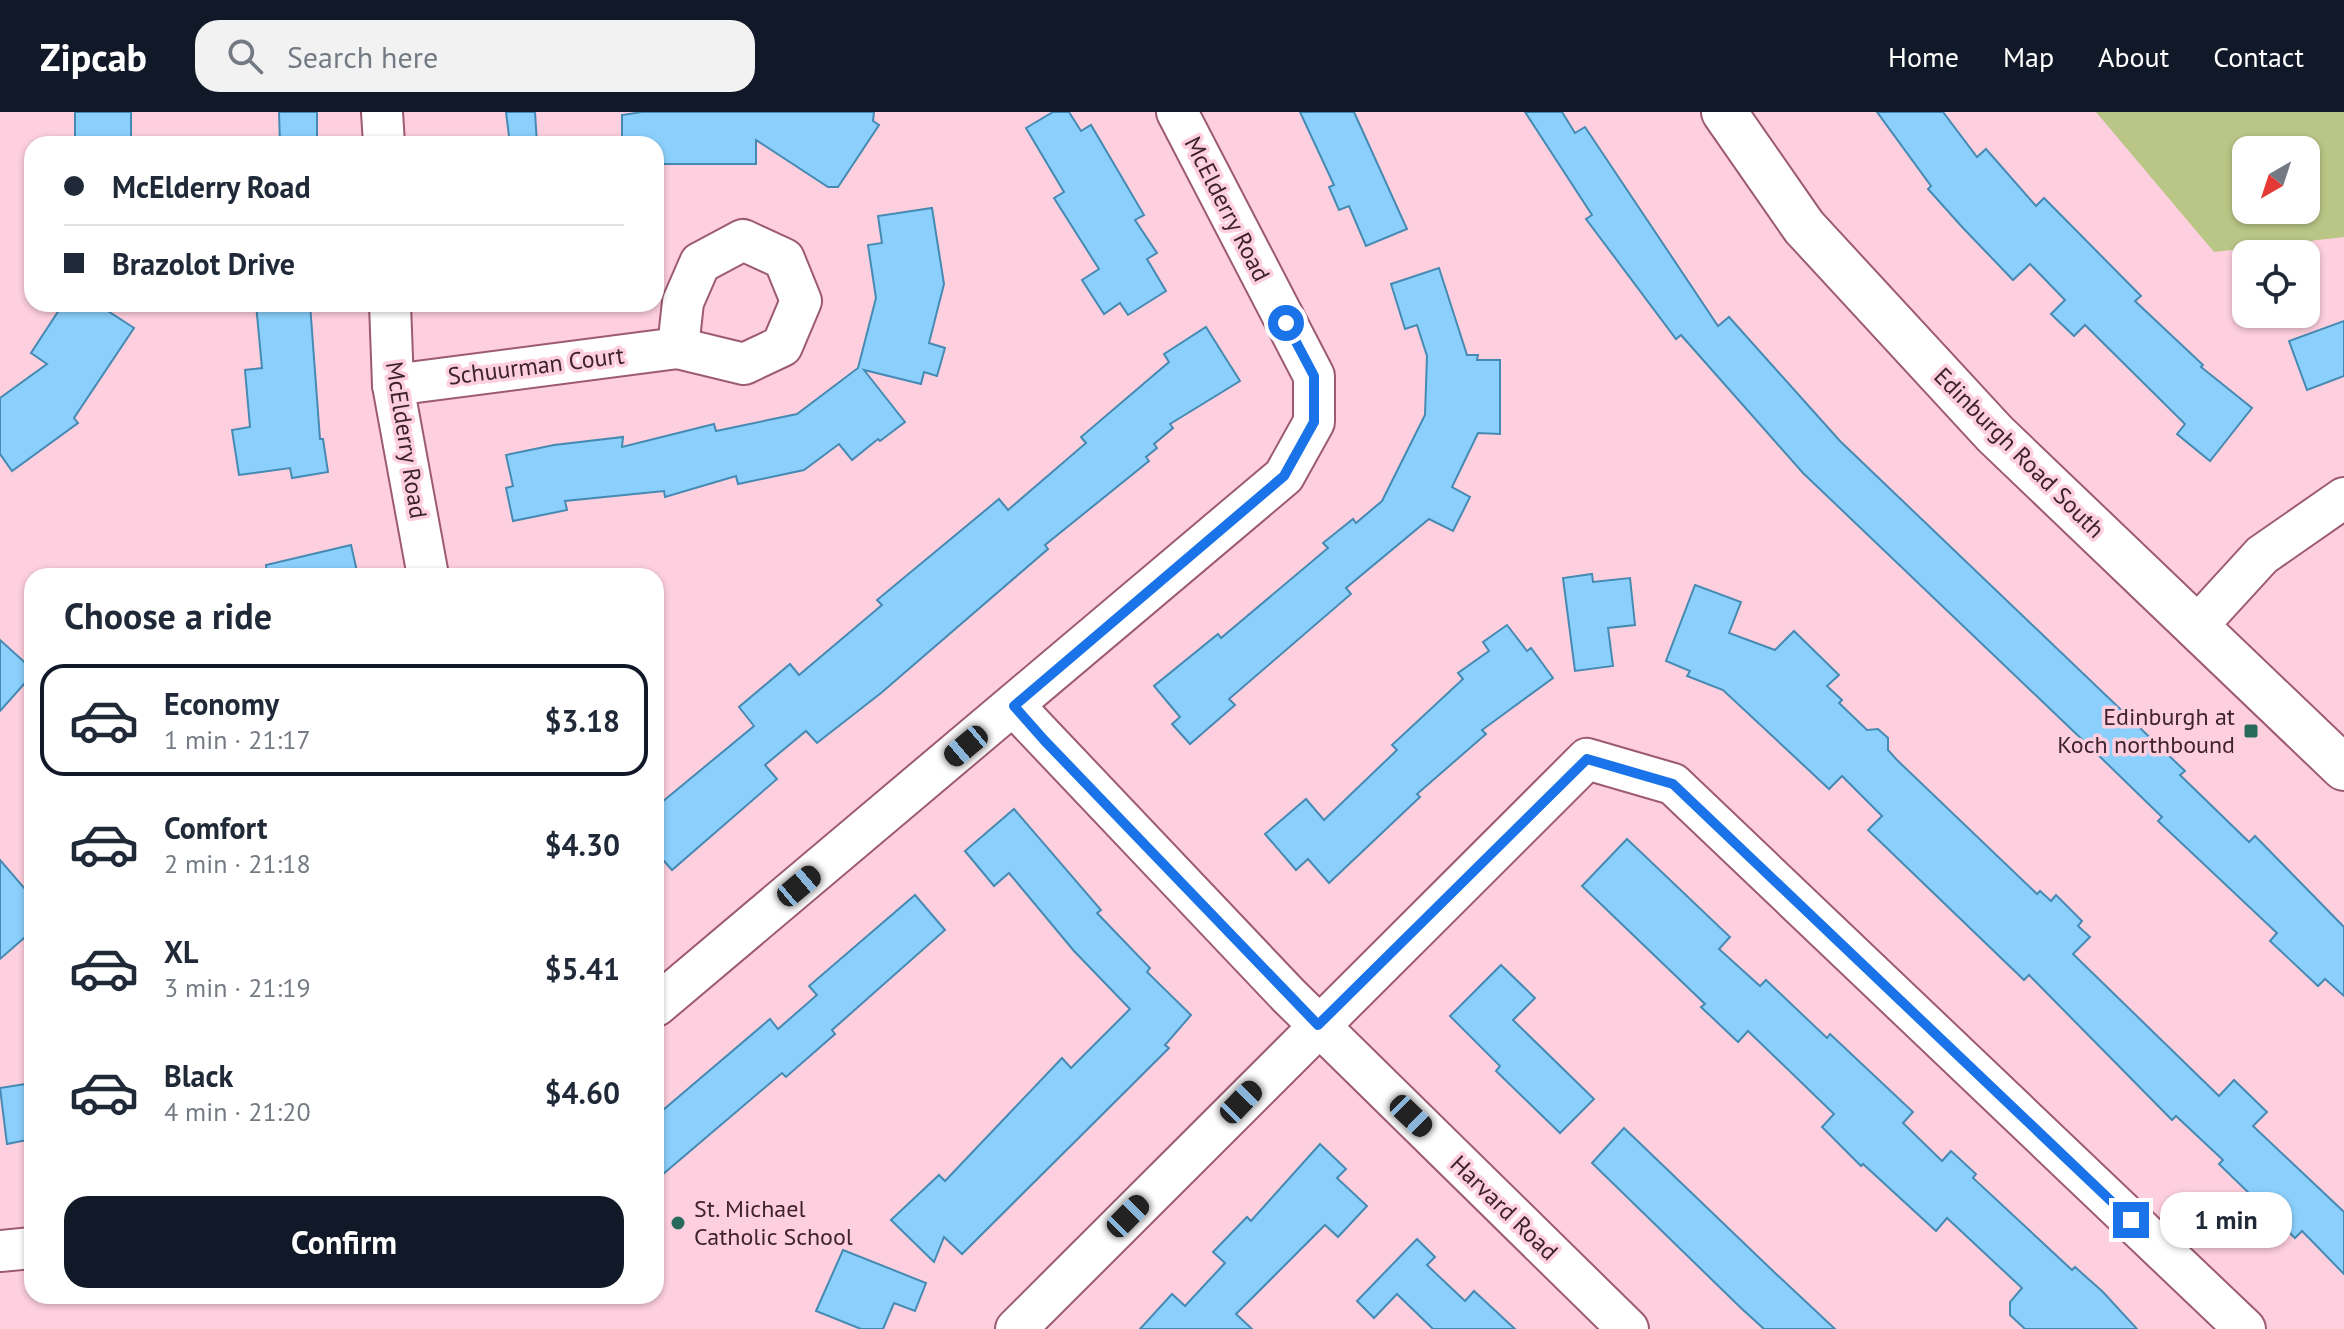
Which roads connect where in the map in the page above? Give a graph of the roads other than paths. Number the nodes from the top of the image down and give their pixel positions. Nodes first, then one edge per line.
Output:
1 (382, 112) edge
2 (1177, 112) edge
3 (1724, 112) edge
4 (384, 136) edge
5 (390, 312) edge
6 (678, 348) dead end
7 (393, 385) junction
8 (2344, 498) edge
9 (427, 568) edge
10 (2197, 626) junction
11 (1014, 706) junction
12 (2344, 768) edge
13 (664, 999) edge
14 (1318, 1025) junction
15 (24, 1249) edge
16 (0, 1251) edge
17 (1016, 1329) edge
18 (1628, 1329) edge
19 (2245, 1329) edge

1 - 4 street
2 - 11 street, McElderry Road
3 - 10 main road, Edinburgh Road South
5 - 7 street, McElderry Road
6 - 7 street, Schuurman Court
7 - 9 street, McElderry Road
8 - 10 street
10 - 12 main road, Edinburgh Road South
11 - 13 street, McElderry Road
11 - 14 street, Harvard Road
14 - 17 street
14 - 18 street, Harvard Road
14 - 19 street
15 - 16 street

